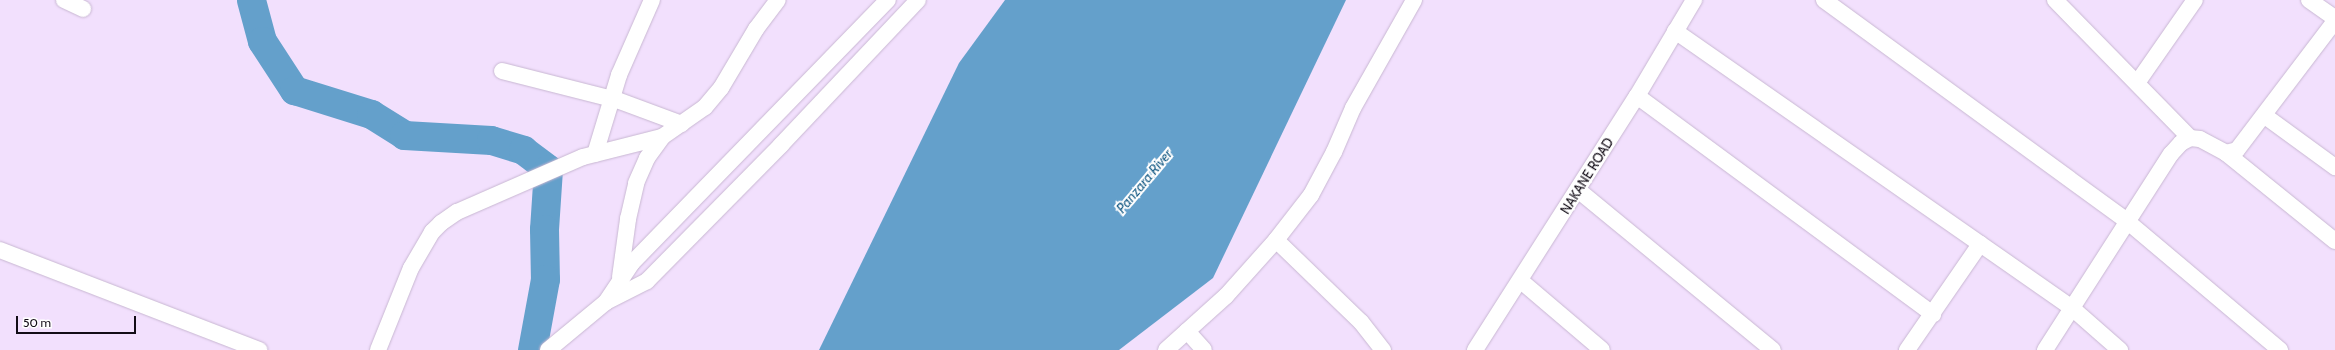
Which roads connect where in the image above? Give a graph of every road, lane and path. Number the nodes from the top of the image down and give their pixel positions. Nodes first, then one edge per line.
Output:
1 (64, 0) edge
2 (652, 0) edge
3 (778, 0) edge
4 (888, 0) edge
5 (918, 0) edge
6 (1414, 0) edge
7 (1694, 0) edge
8 (2055, 0) edge
9 (2195, 0) edge
10 (2309, 0) edge
11 (1833, 3) edge
12 (83, 9) dead end
13 (2335, 20) edge
14 (1675, 31) junction
15 (502, 71) dead end
16 (2137, 83) junction
17 (1637, 96) junction
18 (611, 99) junction
19 (2265, 116) junction
20 (682, 124) junction
21 (662, 137) junction
22 (2190, 138) junction
23 (2226, 153) junction
24 (589, 156) junction
25 (2335, 167) edge
26 (1578, 190) junction
27 (2128, 222) junction
28 (1276, 240) junction
29 (2335, 241) edge
30 (1980, 244) junction
31 (0, 250) edge
32 (620, 278) junction
33 (1521, 281) junction
34 (606, 302) junction
35 (2072, 308) junction
36 (1933, 314) junction
37 (1187, 331) junction
38 (259, 350) edge
39 (378, 350) edge
40 (548, 350) edge
41 (1166, 350) edge
42 (1204, 350) edge
43 (1383, 350) edge
44 (1475, 350) edge
45 (1602, 350) edge
46 (1773, 350) edge
47 (1907, 350) edge
48 (2045, 350) edge
49 (2120, 350) edge
50 (2280, 350) edge

1 - 12 street
2 - 18 street
3 - 20 street
4 - 32 street
5 - 34 street
6 - 28 street
7 - 14 street, NAKANE ROAD
8 - 16 street
9 - 16 street
10 - 13 street
11 - 27 street
13 - 19 street
14 - 17 street, NAKANE ROAD
14 - 30 street
15 - 18 street
16 - 22 street
17 - 26 street, NAKANE ROAD
17 - 36 street
18 - 20 street
18 - 24 street
19 - 23 street
19 - 25 street
20 - 21 street
21 - 24 street
21 - 32 street
22 - 23 street
22 - 27 street
23 - 29 street
24 - 39 street
26 - 33 street, NAKANE ROAD
26 - 46 street
27 - 35 street
27 - 50 street
28 - 37 street
28 - 43 street
30 - 35 street
30 - 36 street
31 - 38 street
32 - 34 street
33 - 44 street, NAKANE ROAD
33 - 45 street
34 - 40 street
35 - 48 street
35 - 49 street
36 - 47 street
37 - 41 street
37 - 42 street

